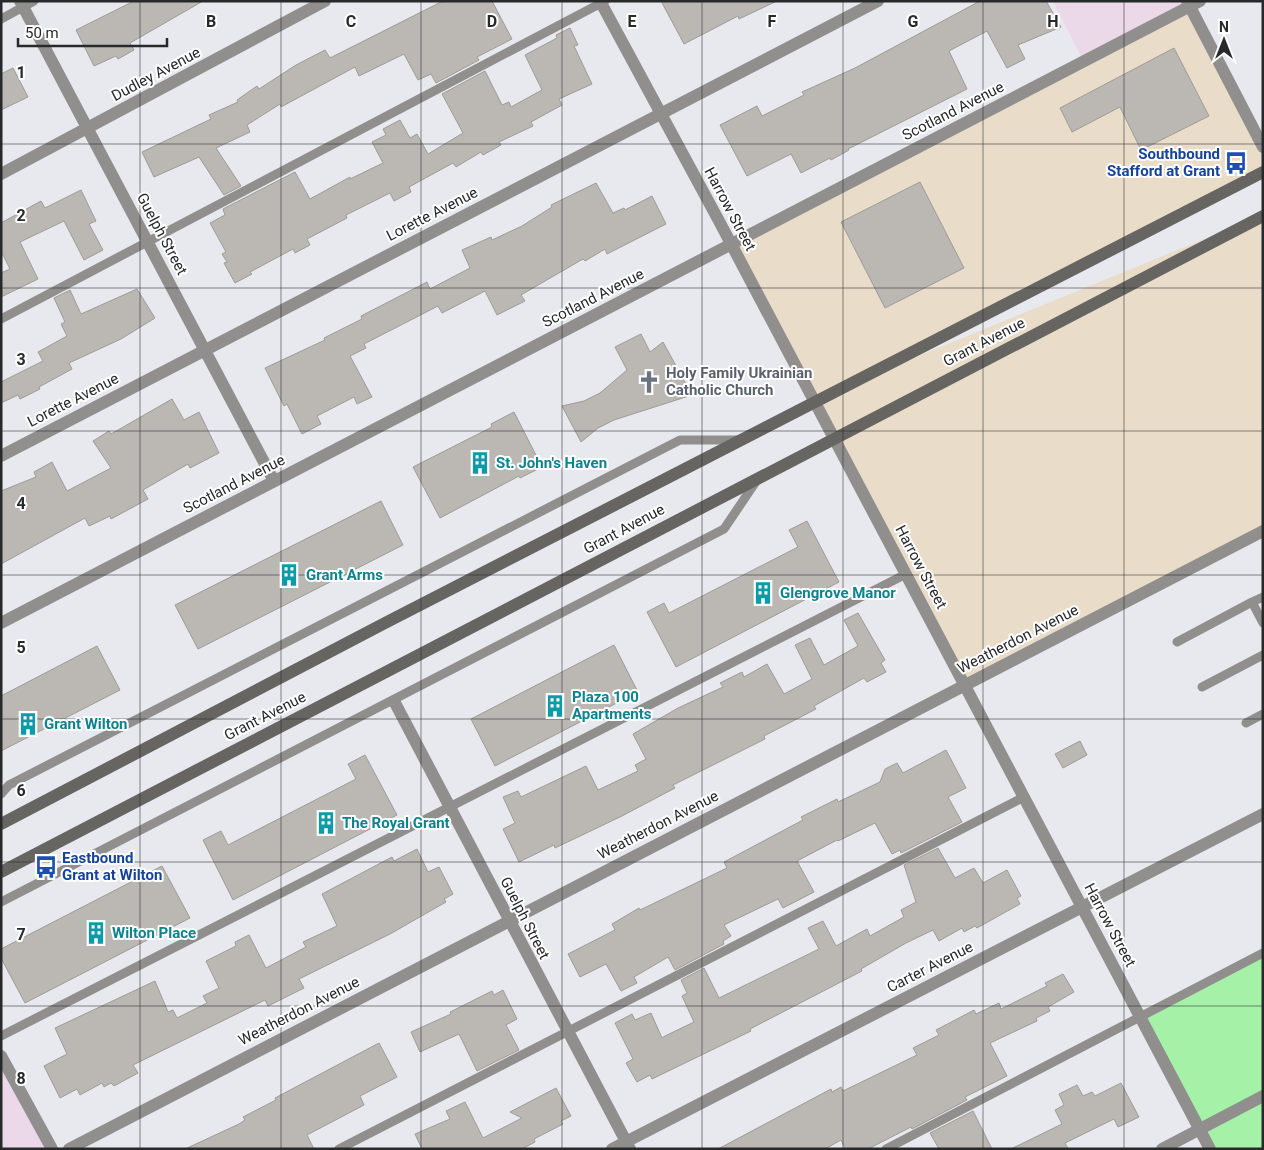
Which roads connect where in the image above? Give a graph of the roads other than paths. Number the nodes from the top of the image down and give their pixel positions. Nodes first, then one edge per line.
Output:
1 (326, 1) edge
2 (878, 1) edge
3 (602, 2) edge
4 (26, 3) edge
5 (1192, 3) edge
6 (1, 18) edge
7 (660, 114) junction
8 (87, 129) junction
9 (1263, 147) edge
10 (1263, 172) edge
11 (1, 174) edge
12 (1263, 216) edge
13 (149, 243) junction
14 (730, 245) junction
15 (1, 319) edge
16 (205, 350) junction
17 (815, 402) junction
18 (834, 437) junction
19 (741, 440) junction
20 (1, 456) edge
21 (758, 478) junction
22 (274, 482) junction
23 (1263, 530) edge
24 (906, 574) junction
25 (1263, 597) edge
26 (1252, 602) junction
27 (1, 623) edge
28 (1263, 623) edge
29 (1176, 642) dead end
30 (1263, 655) edge
31 (964, 684) junction
32 (1202, 687) dead end
33 (394, 701) junction
34 (1263, 714) edge
35 (1246, 723) dead end
36 (1, 794) edge
37 (1024, 797) junction
38 (450, 805) junction
39 (1263, 814) edge
40 (1, 824) edge
41 (1, 872) edge
42 (1, 902) edge
43 (1082, 907) junction
44 (508, 921) junction
45 (1263, 953) edge
46 (1140, 1017) junction
47 (567, 1031) junction
48 (1, 1036) edge
49 (1, 1056) edge
50 (1263, 1096) edge
51 (1200, 1129) junction
52 (628, 1145) edge
53 (52, 1149) edge
54 (69, 1149) edge
55 (339, 1149) edge
56 (612, 1149) edge
57 (886, 1149) edge
58 (1162, 1149) edge
59 (1210, 1149) edge

1 - 8 street, Dudley Avenue
2 - 7 street, Lorette Avenue
3 - 7 street, Harrow Street
3 - 13 lane
4 - 6 lane
4 - 8 street, Guelph Street
5 - 9 street
5 - 14 street, Scotland Avenue
7 - 14 street, Harrow Street
7 - 16 street, Lorette Avenue
8 - 11 street, Dudley Avenue
8 - 13 street, Guelph Street
10 - 17 main road, Grant Avenue
12 - 18 main road, Grant Avenue
13 - 15 lane
13 - 16 street, Guelph Street
14 - 17 street, Harrow Street
14 - 22 street, Scotland Avenue
16 - 20 street, Lorette Avenue
16 - 22 street, Guelph Street
17 - 18 street, Harrow Street
17 - 19 main road, Grant Avenue
18 - 21 main road, Grant Avenue
18 - 24 street, Harrow Street
19 - 36 lane
19 - 40 main road, Grant Avenue
21 - 33 lane
21 - 41 main road, Grant Avenue
22 - 27 street, Scotland Avenue
23 - 31 street, Weatherdon Avenue
24 - 31 street, Harrow Street
24 - 38 lane
25 - 26 lane
26 - 28 lane
26 - 29 lane
30 - 32 lane
31 - 37 street, Harrow Street
31 - 44 street, Weatherdon Avenue
33 - 38 street, Guelph Street
33 - 42 lane
34 - 35 lane
37 - 43 street, Harrow Street
37 - 47 lane
38 - 44 street, Guelph Street
38 - 48 lane
39 - 43 street, Carter Avenue
43 - 46 street, Harrow Street
43 - 52 street, Carter Avenue
44 - 47 street, Guelph Street
44 - 54 street, Weatherdon Avenue
45 - 46 lane
46 - 51 street, Harrow Street
46 - 57 lane
47 - 52 street, Guelph Street
47 - 55 lane
49 - 53 street
50 - 51 street
51 - 58 street
51 - 59 street, Harrow Street
52 - 56 street, Carter Avenue

